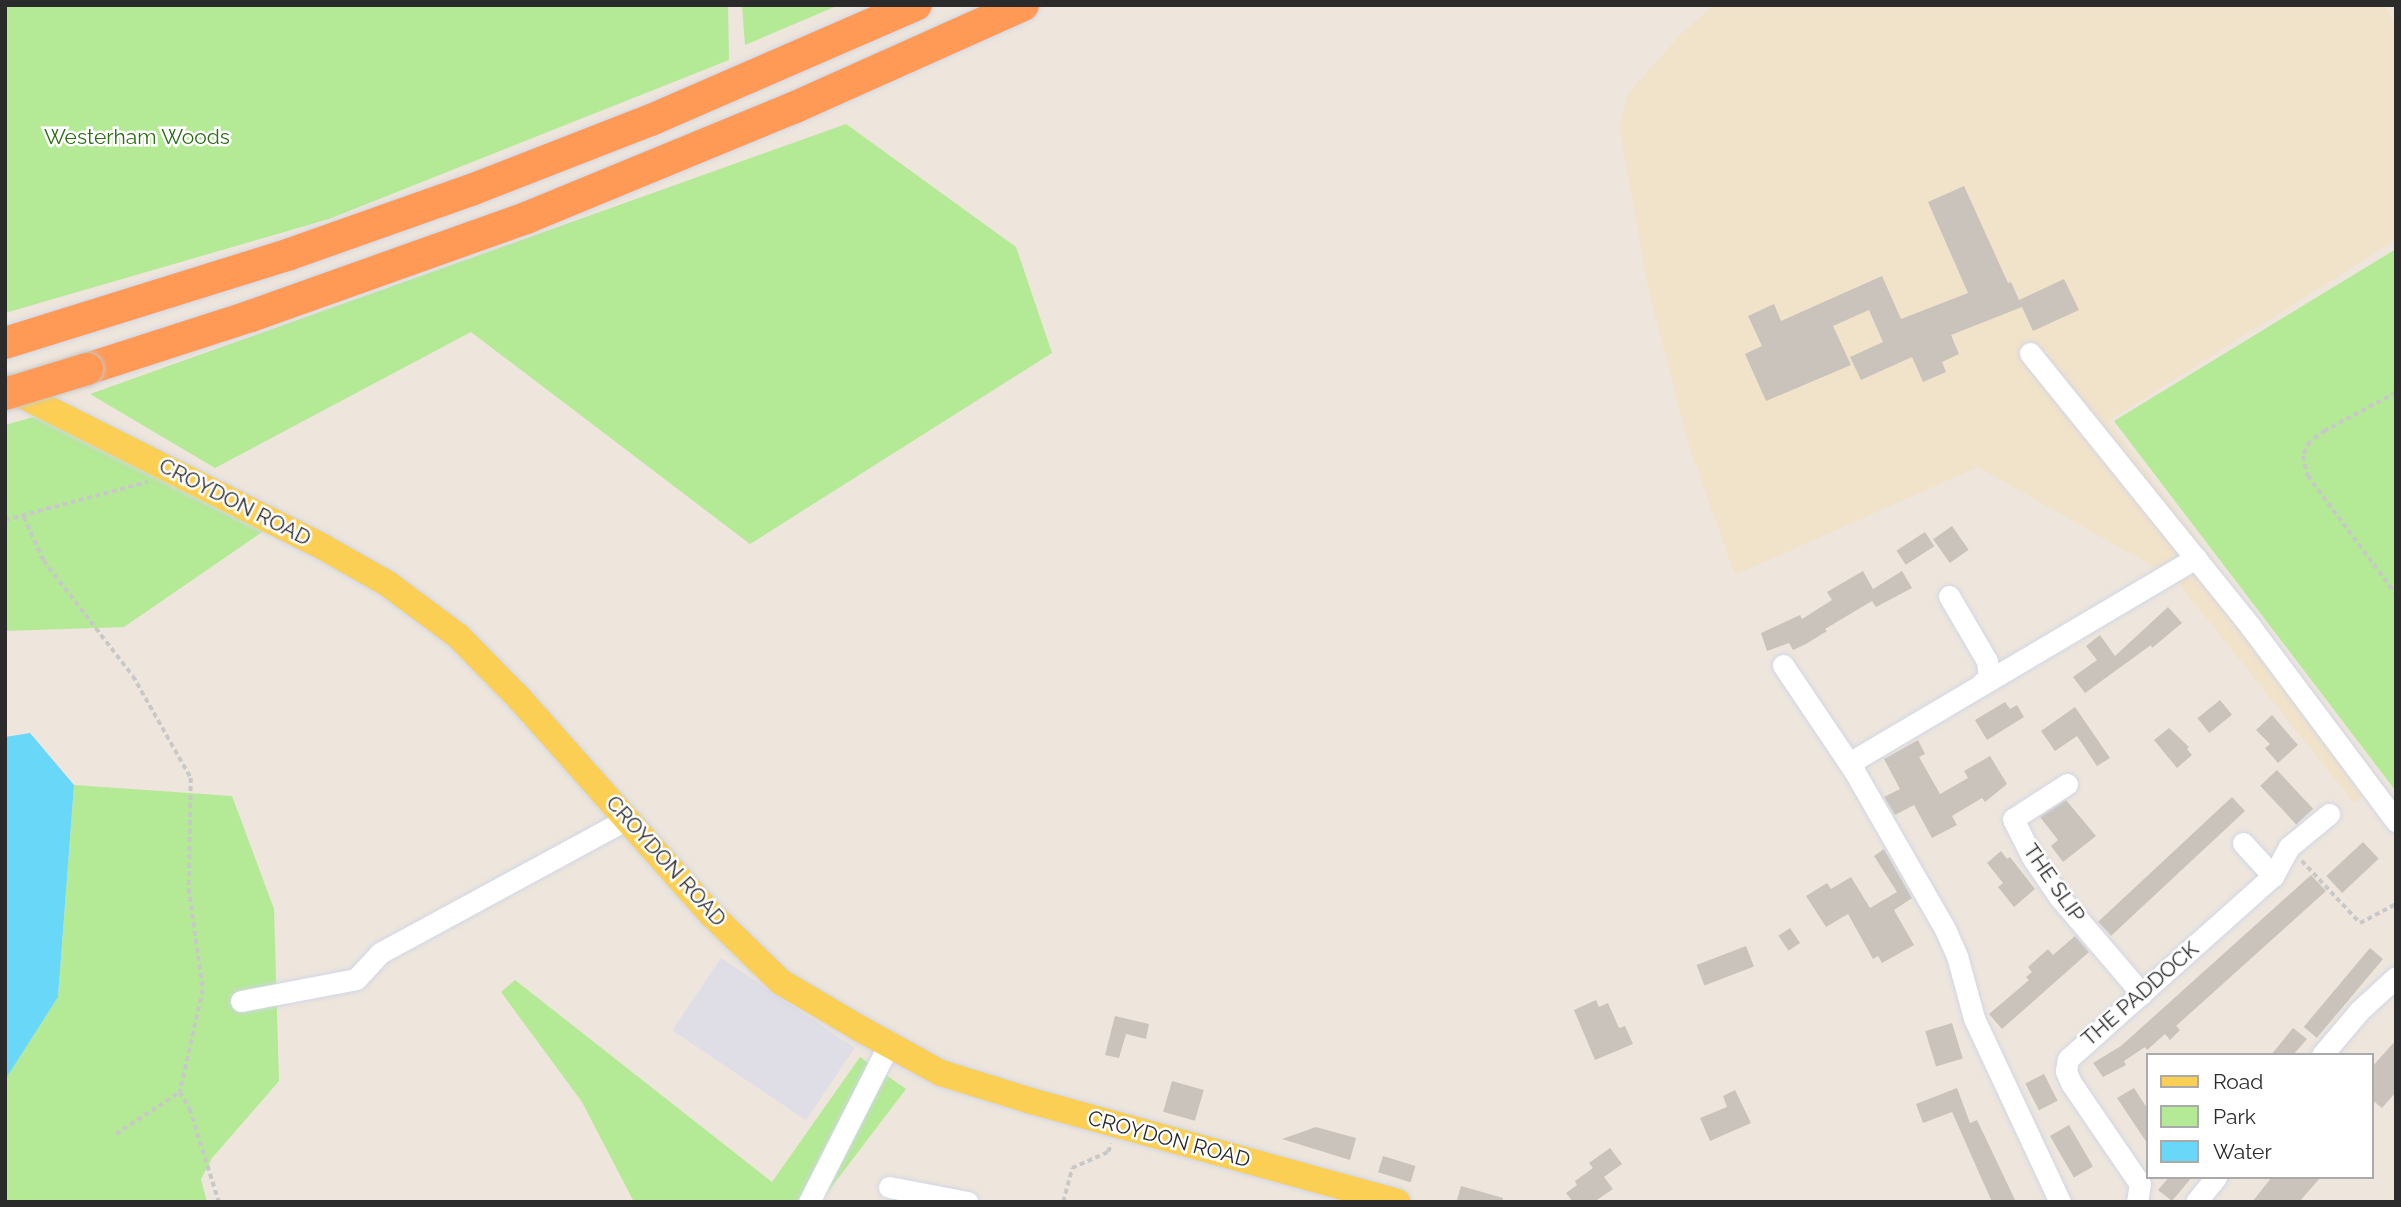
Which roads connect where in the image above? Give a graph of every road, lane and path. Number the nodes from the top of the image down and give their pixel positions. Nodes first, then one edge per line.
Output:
1 (916, 5) edge
2 (1023, 5) edge
3 (10, 342) edge
4 (2031, 353) dead end
5 (5, 387) edge
6 (2396, 393) edge
7 (5, 394) edge
8 (180, 473) junction
9 (24, 517) junction
10 (5, 520) edge
11 (2196, 558) junction
12 (2396, 594) edge
13 (1949, 596) dead end
14 (1783, 665) dead end
15 (1982, 683) junction
16 (1853, 769) junction
17 (2067, 784) dead end
18 (2329, 814) dead end
19 (627, 819) junction
20 (2396, 821) edge
21 (2243, 843) dead end
22 (2289, 847) junction
23 (2273, 876) junction
24 (2396, 904) edge
25 (2396, 977) edge
26 (2142, 994) junction
27 (241, 1002) dead end
28 (889, 1044) junction
29 (2324, 1053) edge
30 (180, 1092) junction
31 (1117, 1125) junction
32 (116, 1134) dead end
33 (2214, 1179) edge
34 (889, 1187) dead end
35 (219, 1202) edge
36 (810, 1202) edge
37 (968, 1202) edge
38 (1063, 1202) edge
39 (1396, 1202) edge
40 (2060, 1202) edge
41 (2137, 1202) edge
42 (2196, 1202) edge

1 - 3 highway
2 - 7 highway, bridge
4 - 11 street
5 - 8 main road, CROYDON ROAD
6 - 12 path
8 - 9 path
8 - 19 main road, CROYDON ROAD
9 - 10 path
9 - 30 path
11 - 15 street
11 - 20 street
13 - 15 street
14 - 16 street
15 - 16 street
16 - 40 street
17 - 26 street, THE SLIP
18 - 22 street
19 - 27 street
19 - 28 main road, CROYDON ROAD
21 - 23 street
22 - 23 street, THE PADDOCK
22 - 24 path
23 - 26 street, THE PADDOCK
25 - 29 street
26 - 41 street, THE PADDOCK
28 - 31 main road, CROYDON ROAD
28 - 36 street
30 - 32 path
30 - 35 path
31 - 38 path
31 - 39 main road, CROYDON ROAD
33 - 42 street
34 - 37 street

